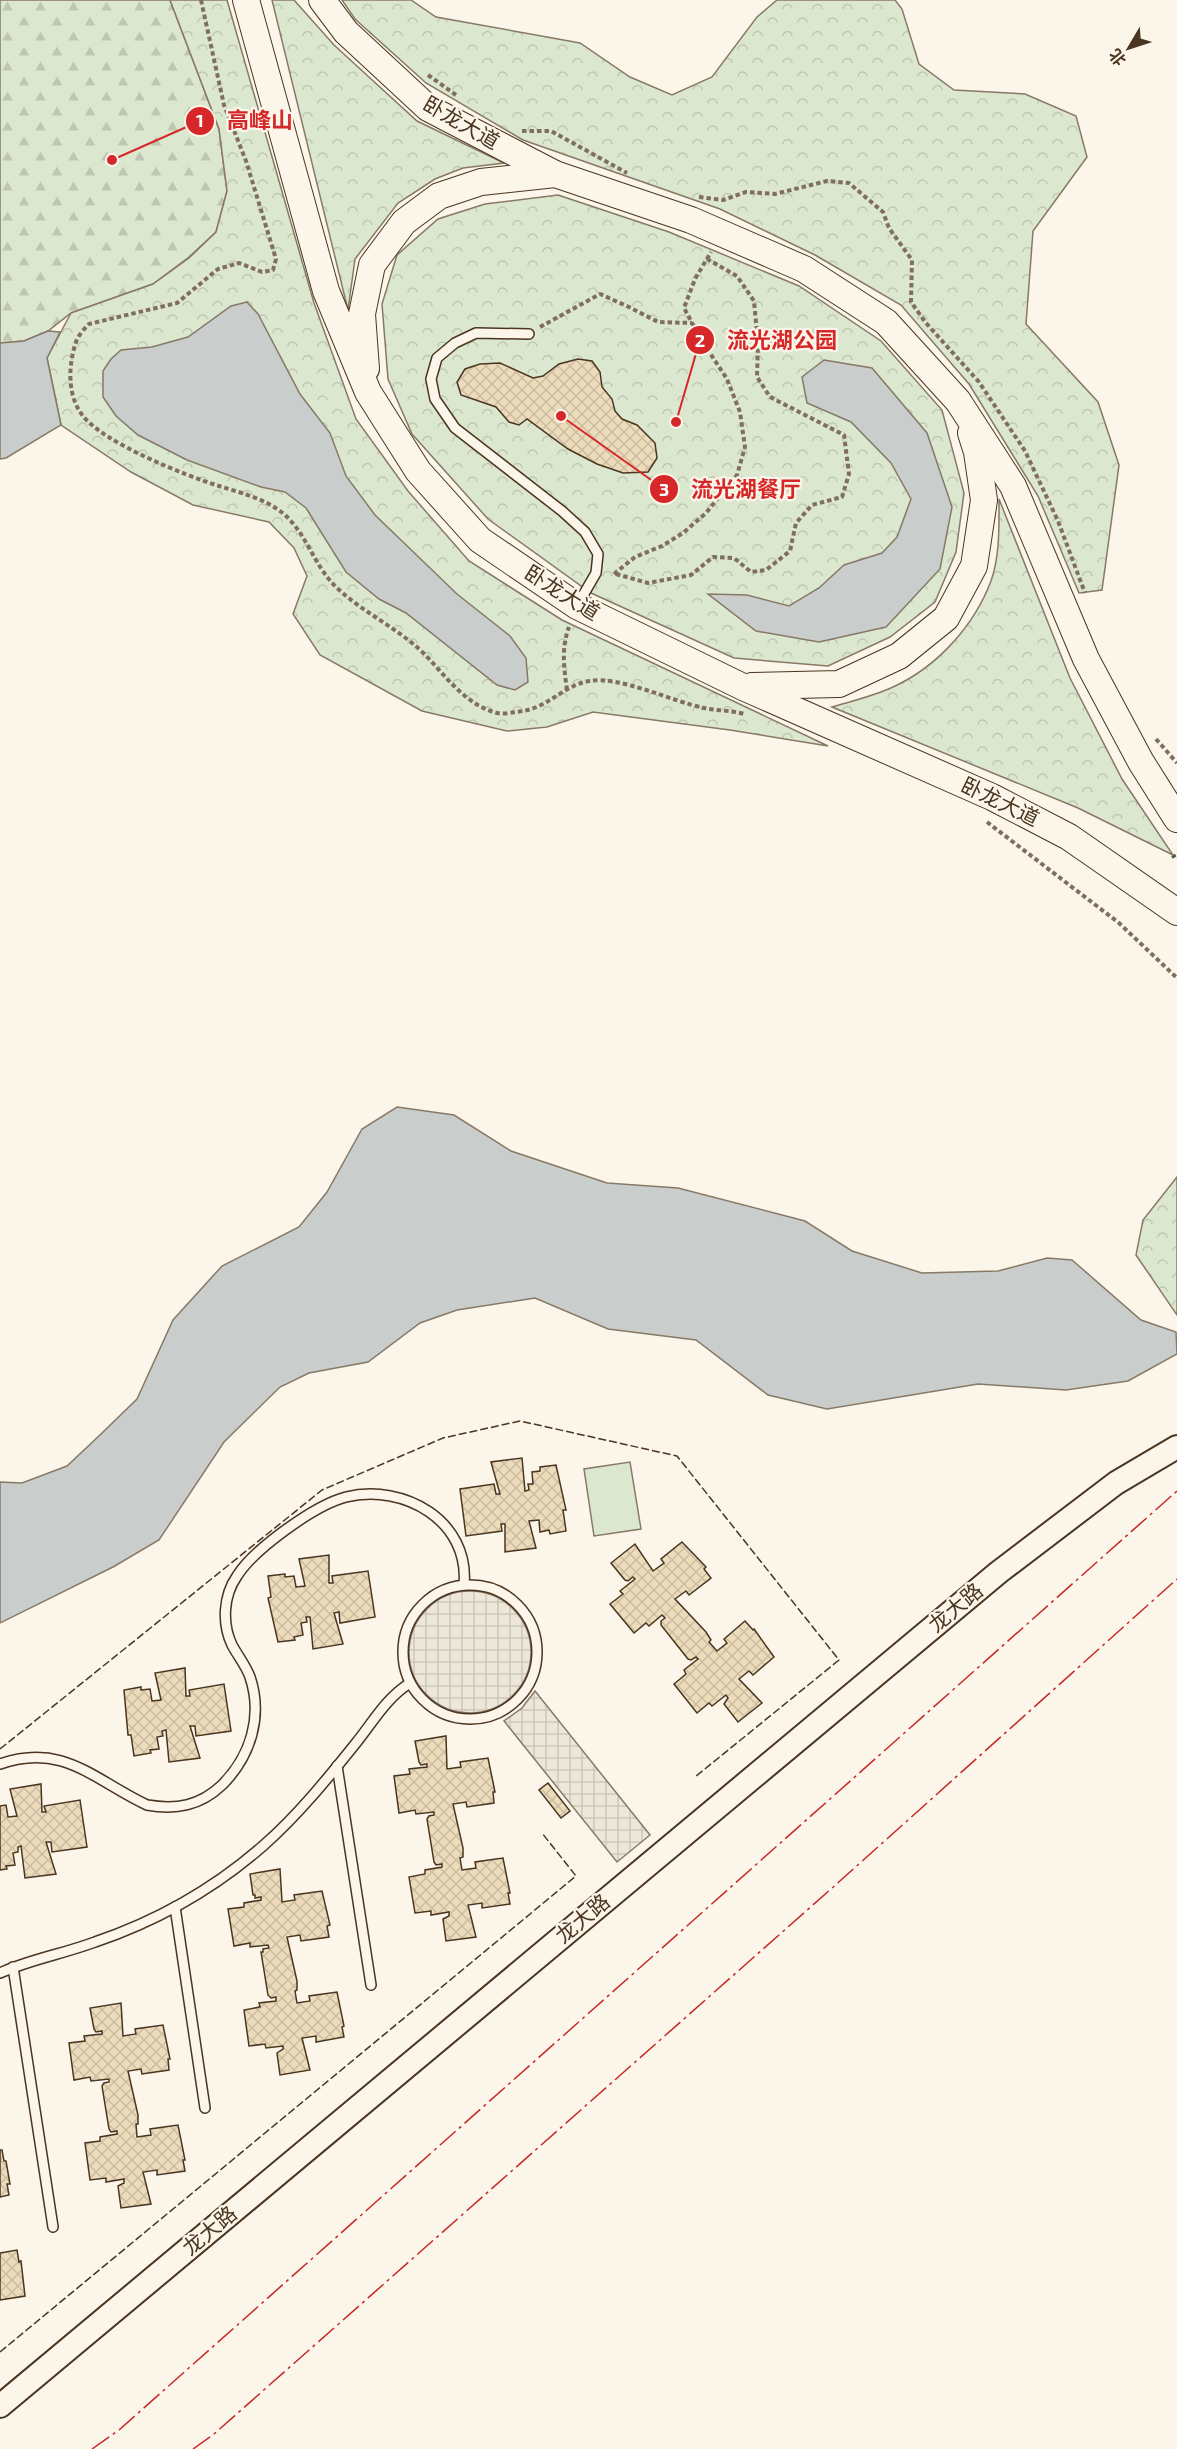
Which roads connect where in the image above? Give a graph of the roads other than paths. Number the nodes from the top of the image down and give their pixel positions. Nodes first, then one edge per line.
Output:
1 (246, 0) edge
2 (322, 0) edge
3 (555, 174) junction
4 (529, 334) road end
5 (368, 392) junction
6 (958, 401) junction
7 (577, 606) junction
8 (743, 687) junction
9 (1177, 819) edge
10 (1177, 912) edge
11 (1177, 1447) edge
12 (464, 1585) junction
13 (410, 1683) junction
14 (0, 1764) edge
15 (337, 1766) junction
16 (175, 1907) junction
17 (14, 1967) junction
18 (0, 1973) edge
19 (371, 1985) dead end
20 (205, 2108) dead end
21 (53, 2227) dead end
22 (0, 2406) edge

1 - 5 main road, 卧龙大道
2 - 3 main road, 卧龙大道
3 - 5 main road
3 - 6 main road, 卧龙大道
4 - 7 lane
5 - 7 main road, 卧龙大道
6 - 8 main road
6 - 9 main road, 卧龙大道
7 - 8 main road, 卧龙大道
8 - 10 main road, 卧龙大道
11 - 22 street, 龙大路
12 - 13 lane
12 - 13 lane
12 - 14 lane
13 - 15 lane
15 - 16 lane
15 - 19 lane
16 - 17 lane
16 - 20 lane
17 - 18 lane
17 - 21 lane

